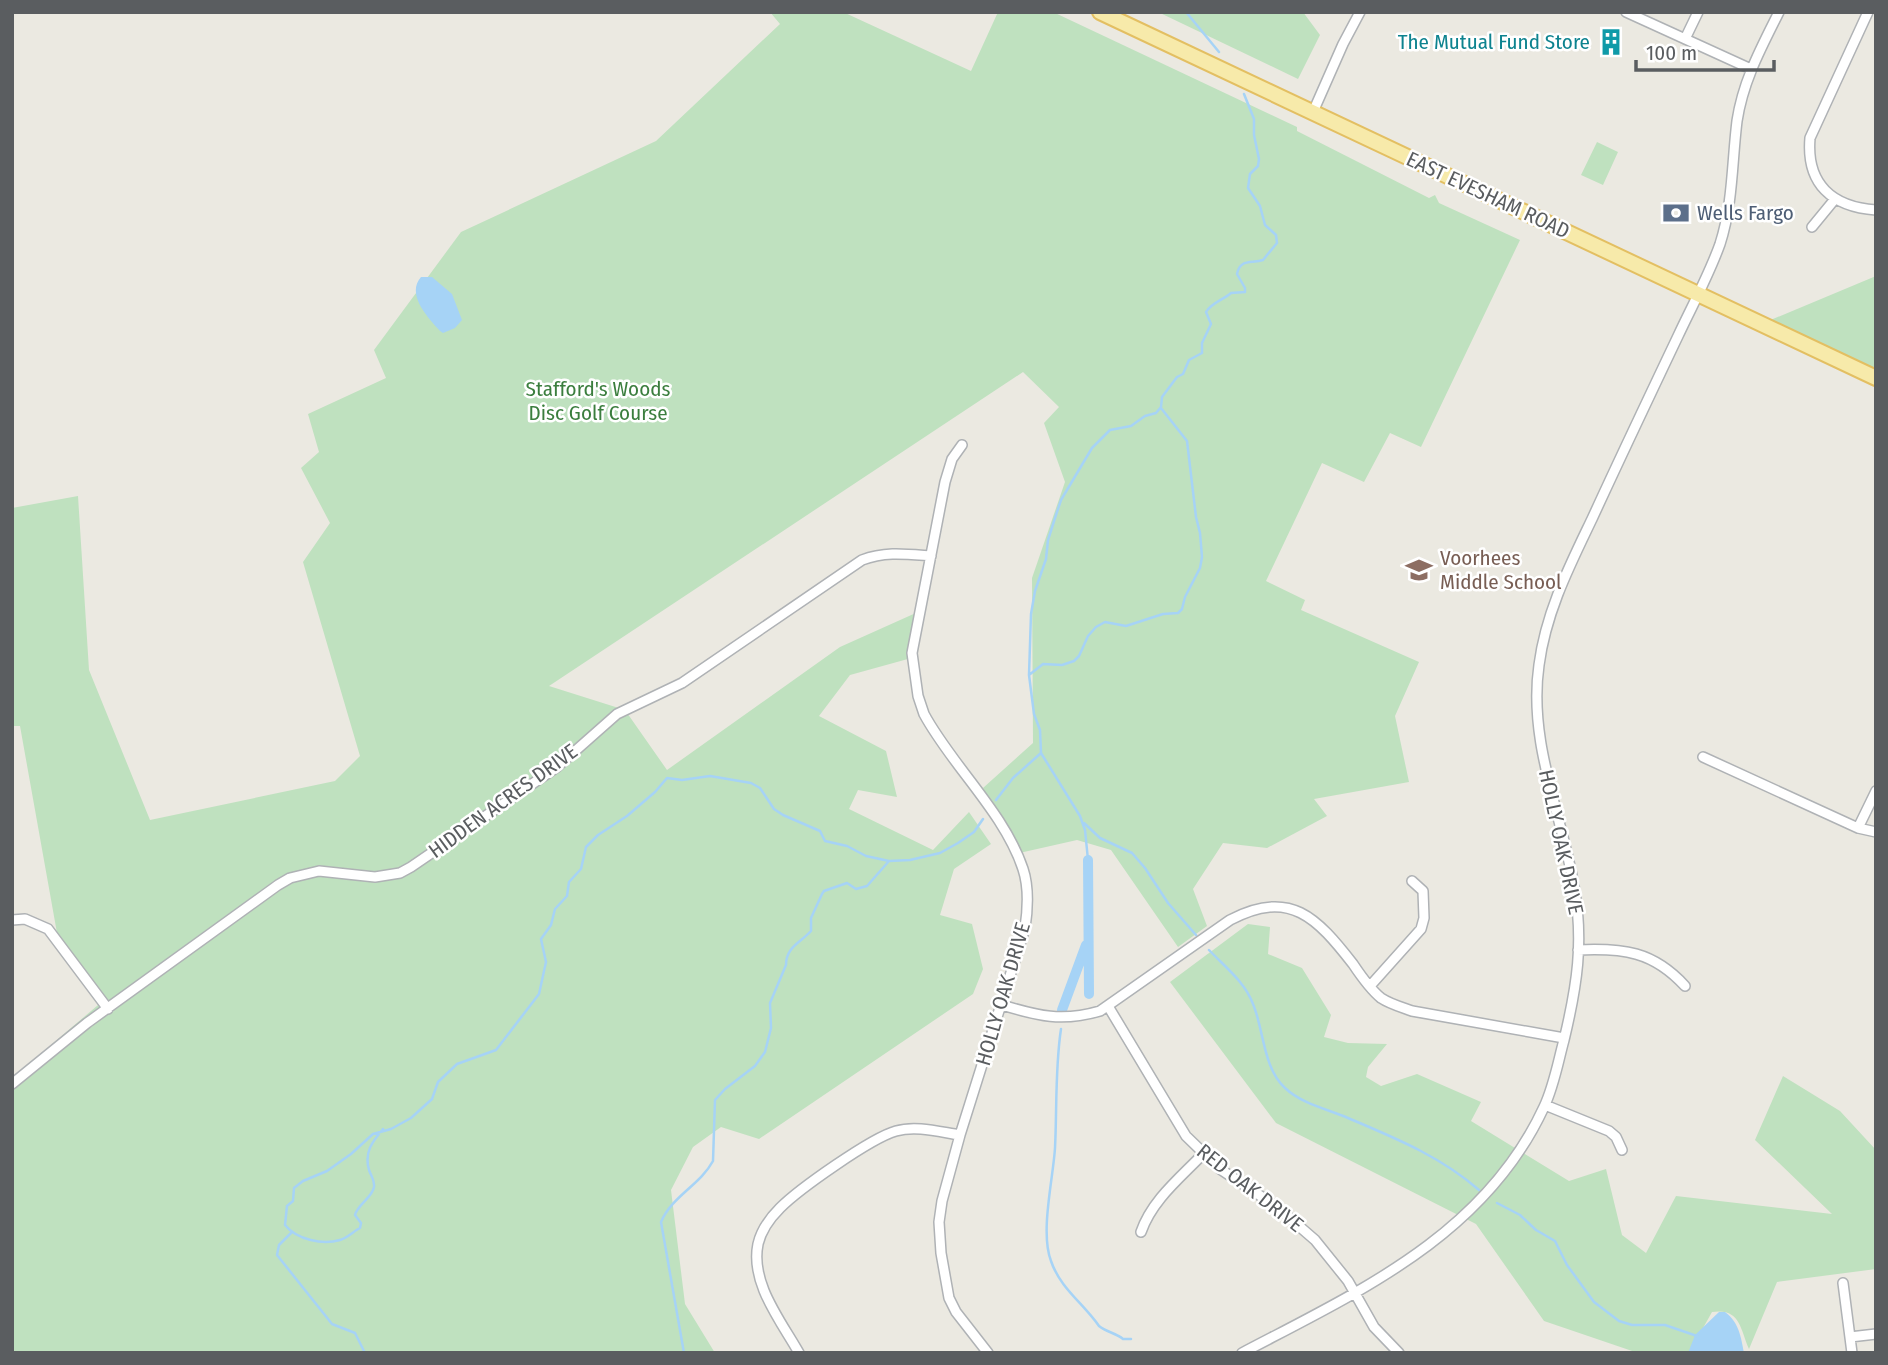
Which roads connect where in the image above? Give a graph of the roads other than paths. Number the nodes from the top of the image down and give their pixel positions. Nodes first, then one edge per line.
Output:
1 (1100, 12) edge
2 (1360, 12) edge
3 (1626, 12) edge
4 (1698, 12) edge
5 (1779, 12) edge
6 (1868, 12) edge
7 (1685, 39) junction
8 (1751, 69) junction
9 (1313, 112) junction
10 (1835, 199) junction
11 (1876, 210) edge
12 (1812, 227) dead end
13 (1698, 294) junction
14 (1876, 378) edge
15 (961, 445) dead end
16 (931, 556) junction
17 (1703, 757) dead end
18 (1876, 791) edge
19 (1858, 828) junction
20 (1876, 832) edge
21 (1412, 881) dead end
22 (12, 920) edge
23 (1578, 950) junction
24 (1370, 986) junction
25 (1685, 986) dead end
26 (1002, 1005) junction
27 (1108, 1006) junction
28 (108, 1009) junction
29 (1564, 1038) junction
30 (12, 1084) edge
31 (1545, 1105) junction
32 (960, 1135) junction
33 (1622, 1150) dead end
34 (1203, 1154) junction
35 (1141, 1232) dead end
36 (1843, 1283) dead end
37 (1355, 1293) junction
38 (1876, 1334) edge
39 (1850, 1337) junction
40 (799, 1353) edge
41 (988, 1353) edge
42 (1242, 1353) edge
43 (1399, 1353) edge
44 (1853, 1353) edge

1 - 9 main road, EAST EVESHAM ROAD
2 - 9 street
3 - 7 street
4 - 7 street
5 - 8 street, HOLLY OAK DRIVE
6 - 10 street
7 - 8 street
8 - 13 street, HOLLY OAK DRIVE
9 - 13 main road, EAST EVESHAM ROAD
10 - 11 street
10 - 12 street
13 - 14 main road, EAST EVESHAM ROAD
13 - 23 street, HOLLY OAK DRIVE
15 - 16 street, HOLLY OAK DRIVE
16 - 26 street, HOLLY OAK DRIVE
16 - 28 street, HIDDEN ACRES DRIVE
17 - 19 street
18 - 19 street
19 - 20 street
21 - 24 street
22 - 28 street
23 - 25 street
23 - 29 street, HOLLY OAK DRIVE
24 - 27 street
24 - 29 street
26 - 27 street
26 - 32 street, HOLLY OAK DRIVE
27 - 34 street, RED OAK DRIVE
28 - 30 street, HIDDEN ACRES DRIVE
29 - 31 street, HOLLY OAK DRIVE
31 - 33 street
31 - 37 street, HOLLY OAK DRIVE
32 - 40 street
32 - 41 street, HOLLY OAK DRIVE
34 - 35 street
34 - 37 street, RED OAK DRIVE
36 - 39 street
37 - 42 street, HOLLY OAK DRIVE
37 - 43 street, RED OAK DRIVE
38 - 39 street
39 - 44 street

